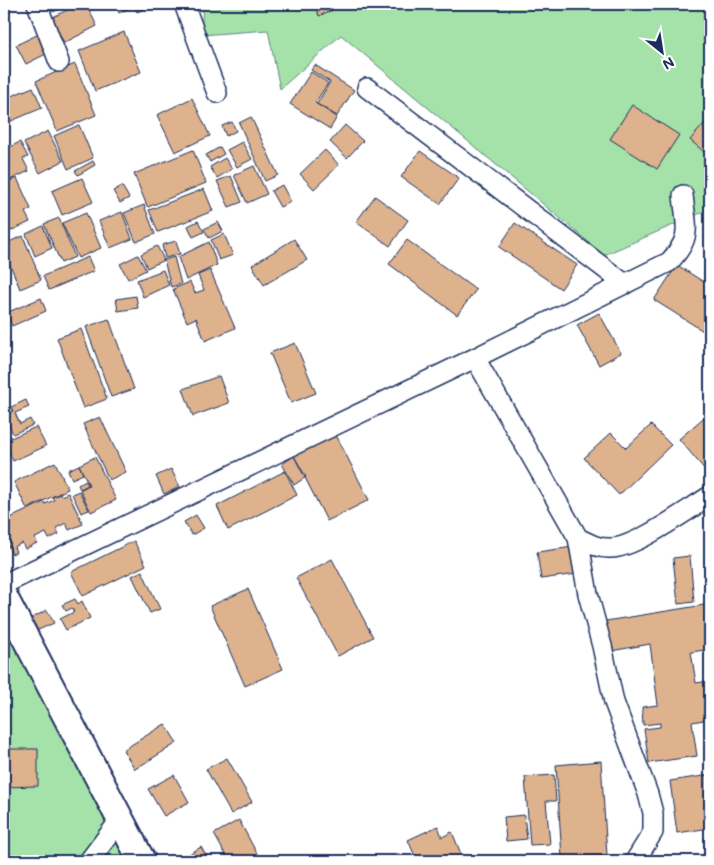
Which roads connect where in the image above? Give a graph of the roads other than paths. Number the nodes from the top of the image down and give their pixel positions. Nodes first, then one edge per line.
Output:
1 (37, 4) edge
2 (184, 4) edge
3 (59, 62) dead end
4 (367, 88) dead end
5 (217, 93) dead end
6 (683, 195) dead end
7 (625, 284) junction
8 (475, 358) junction
9 (710, 496) edge
10 (578, 538) junction
11 (4, 584) edge
12 (4, 597) edge
13 (120, 820) junction
14 (89, 861) edge
15 (142, 861) edge
16 (635, 861) edge

1 - 3 street
2 - 5 street
4 - 7 street
6 - 7 street
7 - 8 street
8 - 10 street
8 - 11 street
9 - 10 street
10 - 16 street
12 - 13 street
13 - 14 street
13 - 15 street

